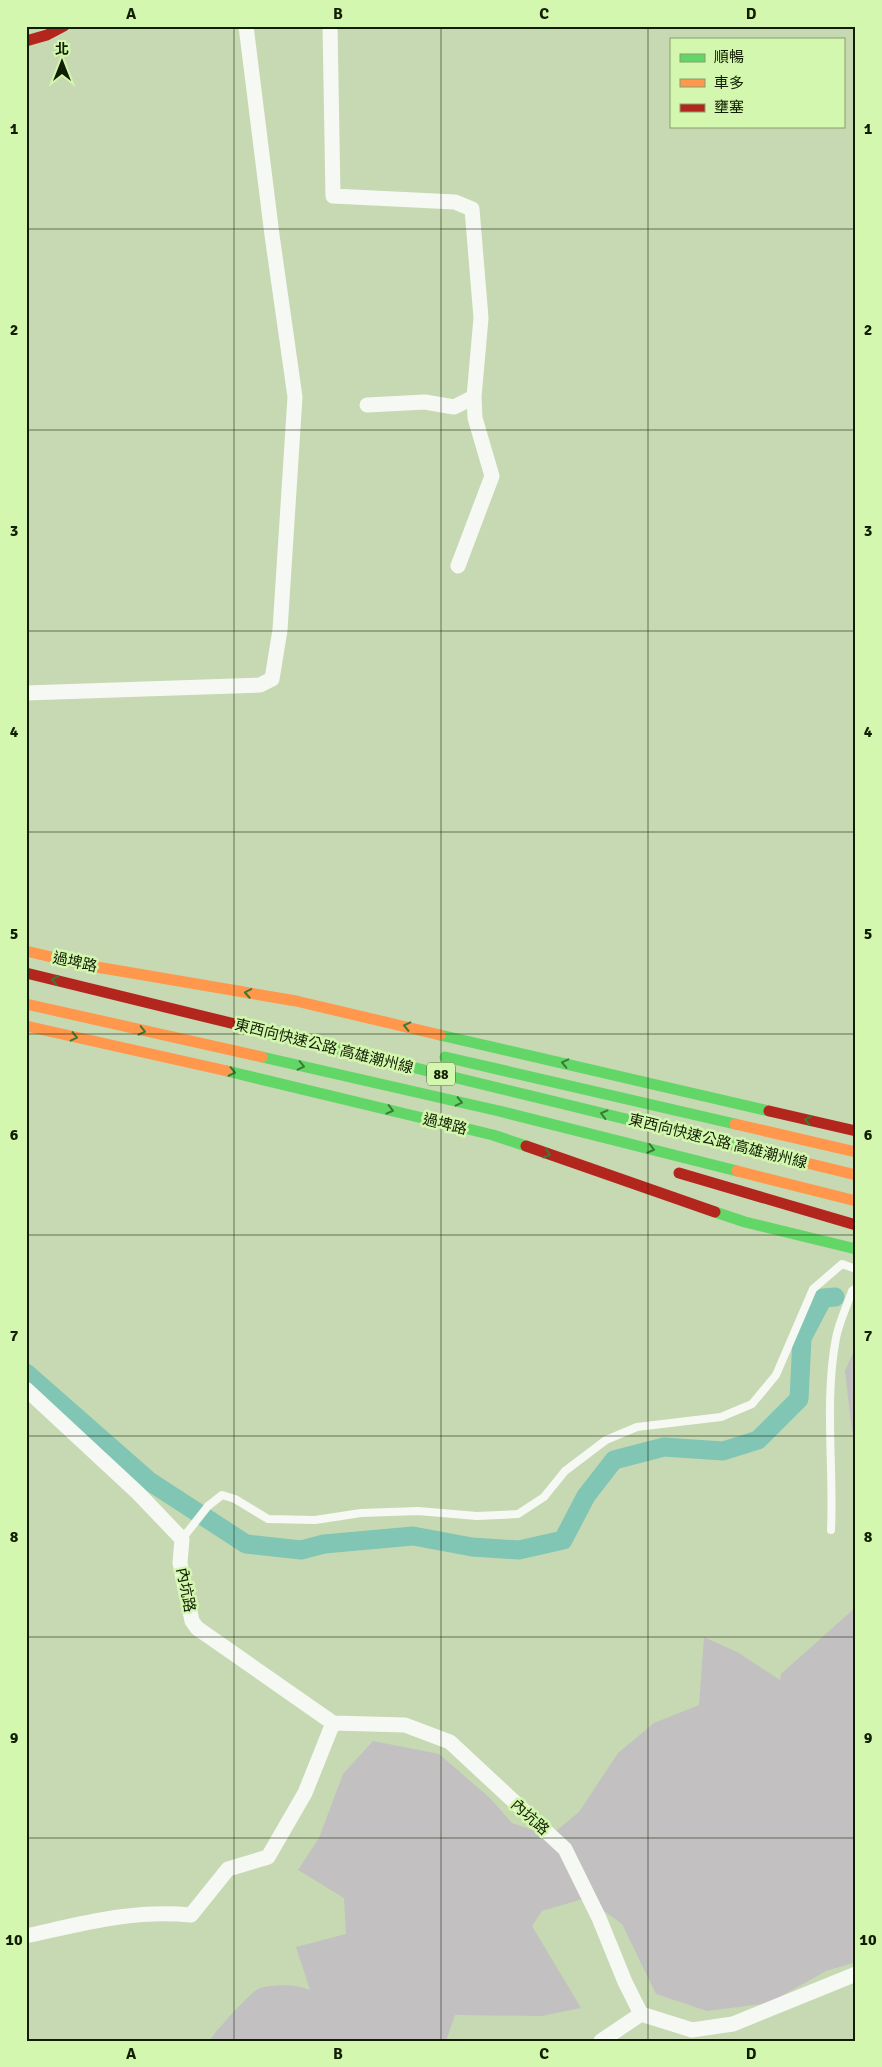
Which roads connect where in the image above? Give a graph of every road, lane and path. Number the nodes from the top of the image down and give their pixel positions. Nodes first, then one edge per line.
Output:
1 (64, 26) edge
2 (246, 26) edge
3 (330, 26) edge
4 (26, 41) edge
5 (474, 397) junction
6 (367, 405) dead end
7 (458, 566) dead end
8 (26, 694) edge
9 (26, 951) edge
10 (26, 973) edge
11 (81, 986) junction
12 (26, 1004) edge
13 (286, 1024) dead end
14 (26, 1026) edge
15 (431, 1054) dead end
16 (499, 1111) junction
17 (856, 1131) edge
18 (591, 1146) dead end
19 (856, 1152) edge
20 (666, 1170) dead end
21 (856, 1175) edge
22 (856, 1201) edge
23 (856, 1225) edge
24 (856, 1249) edge
25 (856, 1268) edge
26 (856, 1288) edge
27 (26, 1389) edge
28 (831, 1530) dead end
29 (182, 1539) junction
30 (333, 1723) junction
31 (26, 1936) edge
32 (856, 1974) edge
33 (641, 2014) junction
34 (601, 2041) edge

1 - 4 main road
2 - 8 street
3 - 5 street
5 - 6 street
5 - 7 street
17 -> 9 main road, 過埤路
11 -> 10 main road, 東西向快速公路 高雄潮州線 / 88
11 - 13 main road
21 -> 11 main road, 東西向快速公路 高雄潮州線 / 88
12 -> 16 main road, 東西向快速公路 高雄潮州線 / 88
14 -> 24 main road, 過埤路
15 - 19 main road
16 - 18 main road
16 -> 22 main road, 東西向快速公路 高雄潮州線 / 88
20 - 23 main road
25 - 29 lane
26 - 28 lane
27 - 29 street
29 - 30 street, 內坑路
30 - 31 street
30 - 33 street, 內坑路
32 - 33 street
33 - 34 street

